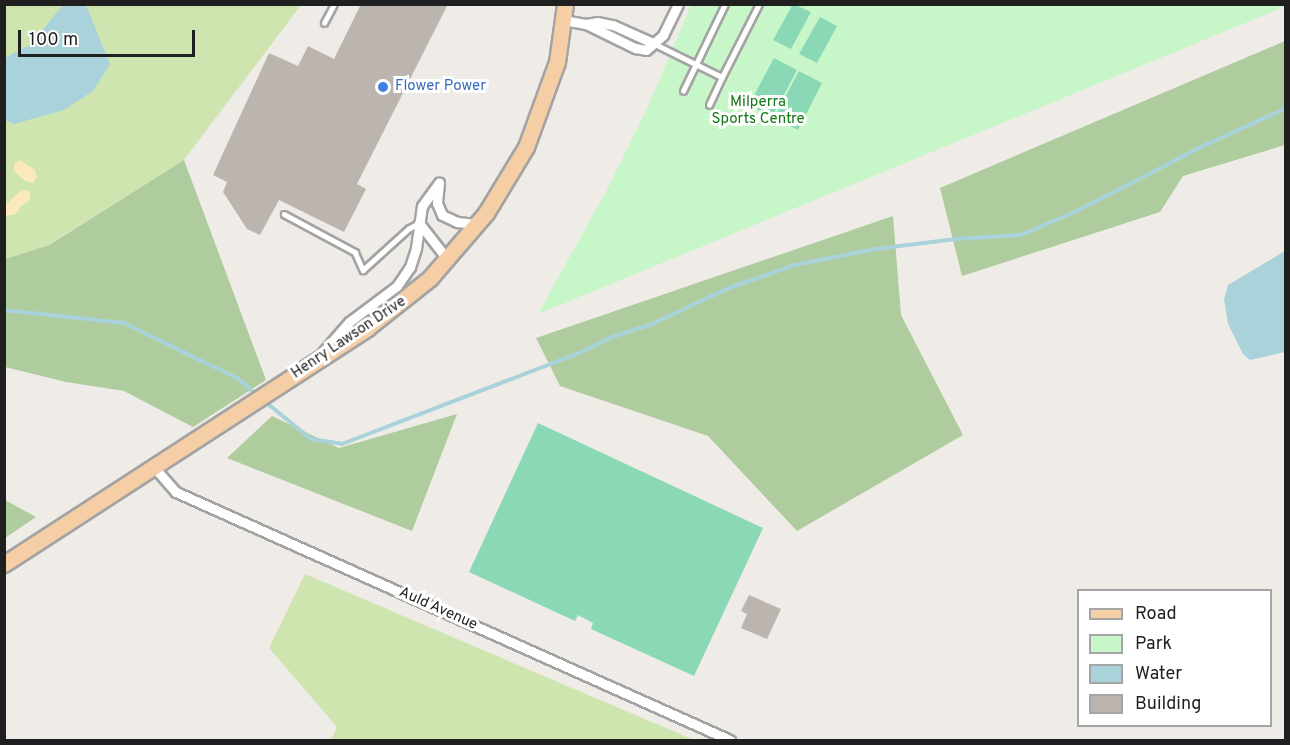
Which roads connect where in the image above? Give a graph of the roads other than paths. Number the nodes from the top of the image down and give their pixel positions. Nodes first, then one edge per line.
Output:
1 (334, 4) edge
2 (565, 4) edge
3 (678, 4) edge
4 (725, 4) edge
5 (759, 4) edge
6 (563, 20) junction
7 (324, 23) dead end
8 (653, 43) junction
9 (696, 65) junction
10 (722, 77) junction
11 (682, 91) dead end
12 (709, 105) dead end
13 (284, 214) dead end
14 (419, 223) junction
15 (478, 224) junction
16 (448, 260) junction
17 (311, 364) junction
18 (154, 467) junction
19 (4, 564) edge
20 (730, 741) edge

1 - 7 lane
2 - 6 main road, Henry Lawson Drive
3 - 8 street
4 - 9 lane
5 - 10 lane
6 - 8 street
6 - 15 main road, Henry Lawson Drive
8 - 9 lane
9 - 10 lane
9 - 11 lane
10 - 12 lane
13 - 14 lane
14 - 15 street
14 - 16 street
14 - 17 street
15 - 16 main road, Henry Lawson Drive
16 - 17 main road, Henry Lawson Drive
17 - 18 main road, Henry Lawson Drive
18 - 19 main road, Henry Lawson Drive
18 - 20 street, Auld Avenue

